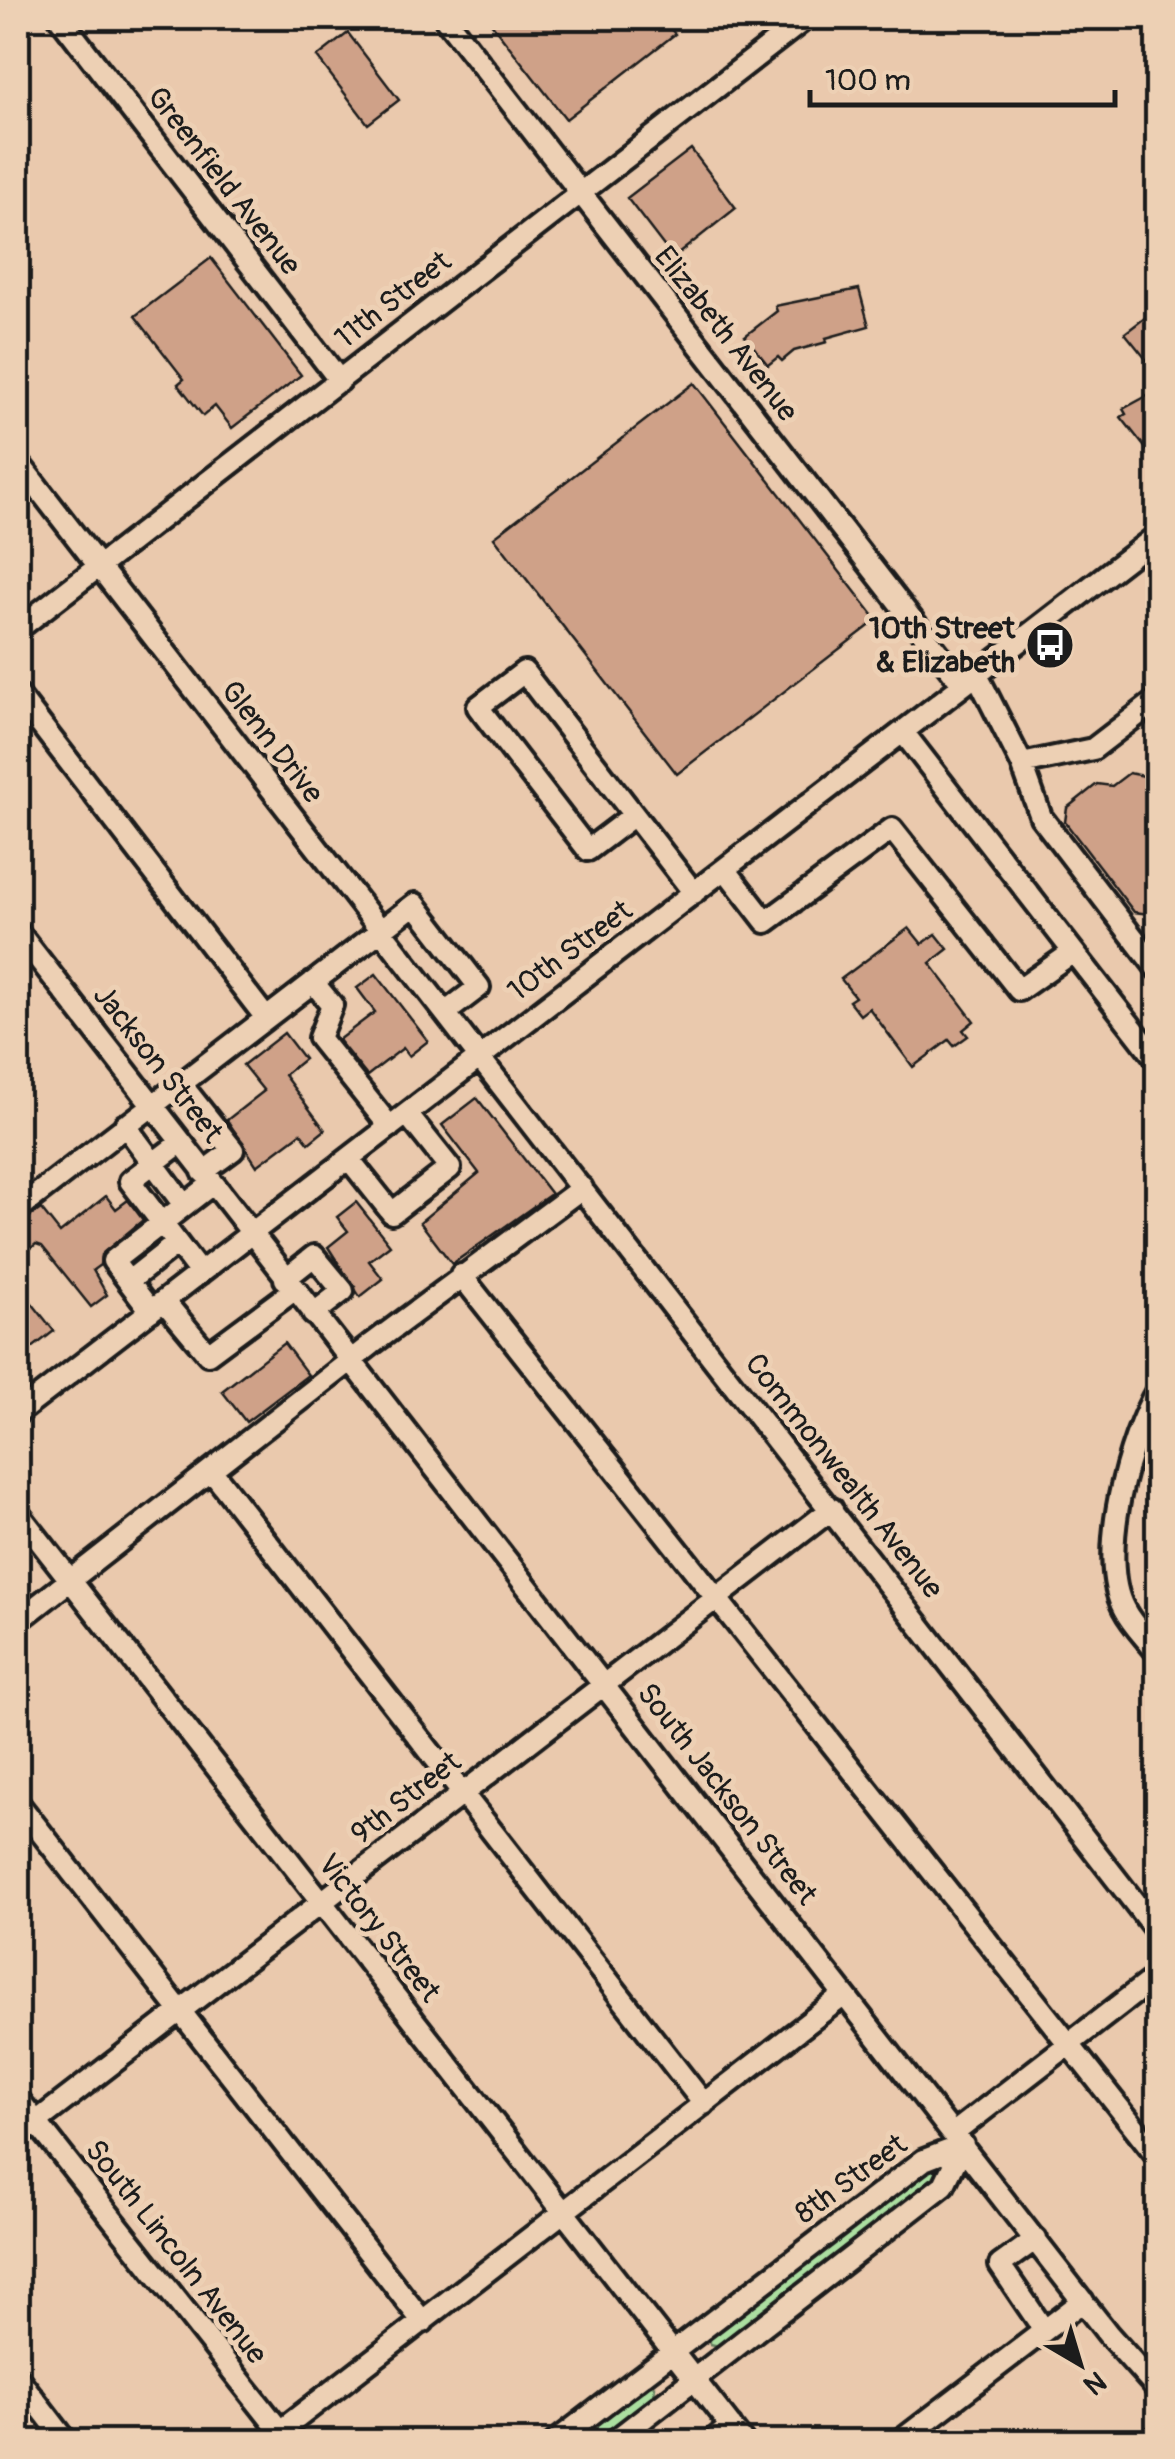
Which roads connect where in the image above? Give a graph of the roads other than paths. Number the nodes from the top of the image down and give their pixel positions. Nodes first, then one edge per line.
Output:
1 (60, 18) edge
2 (444, 18) edge
3 (806, 18) edge
4 (577, 194) junction
5 (340, 381) junction
6 (18, 462) edge
7 (1157, 537) edge
8 (99, 568) junction
9 (18, 630) edge
10 (970, 680) junction
11 (18, 695) edge
12 (1158, 699) edge
13 (903, 732) junction
14 (1022, 764) junction
15 (634, 815) junction
16 (725, 870) junction
17 (694, 894) junction
18 (380, 930) junction
19 (18, 932) edge
20 (1073, 952) junction
21 (1158, 970) edge
22 (313, 982) junction
23 (445, 1013) junction
24 (266, 1018) junction
25 (480, 1058) junction
26 (1158, 1061) edge
27 (180, 1083) junction
28 (151, 1105) junction
29 (398, 1120) junction
30 (125, 1126) junction
31 (180, 1143) junction
32 (348, 1159) junction
33 (154, 1164) junction
34 (207, 1178) junction
35 (582, 1188) junction
36 (184, 1206) junction
37 (18, 1210) edge
38 (162, 1223) junction
39 (251, 1234) junction
40 (177, 1243) junction
41 (200, 1273) junction
42 (462, 1275) junction
43 (129, 1281) junction
44 (290, 1284) junction
45 (158, 1306) junction
46 (313, 1314) junction
47 (349, 1362) junction
48 (1158, 1388) edge
49 (19, 1410) edge
50 (211, 1470) junction
51 (832, 1510) junction
52 (18, 1513) edge
53 (70, 1580) junction
54 (716, 1598) junction
55 (18, 1621) edge
56 (1158, 1654) edge
57 (603, 1685) junction
58 (461, 1794) junction
59 (18, 1804) edge
60 (321, 1902) junction
61 (1158, 1934) edge
62 (1158, 1975) edge
63 (844, 1995) junction
64 (180, 2010) junction
65 (1068, 2044) junction
66 (18, 2100) edge
67 (704, 2104) junction
68 (35, 2122) junction
69 (18, 2136) edge
70 (959, 2139) junction
71 (1158, 2157) edge
72 (564, 2212) junction
73 (1036, 2240) junction
74 (1083, 2300) junction
75 (423, 2322) junction
76 (1044, 2330) junction
77 (672, 2351) junction
78 (18, 2378) edge
79 (694, 2379) junction
80 (1158, 2390) edge
81 (737, 2434) edge
82 (1158, 2435) edge
83 (278, 2438) edge
84 (68, 2442) edge
85 (555, 2442) edge
86 (613, 2442) edge
87 (711, 2442) edge
88 (899, 2442) edge
89 (1149, 2442) edge

1 - 5 street, Greenfield Avenue
2 - 4 street, Elizabeth Avenue
3 - 4 street, 11th Street
4 - 5 street, 11th Street
4 - 10 street, Elizabeth Avenue
5 - 8 street, 11th Street
6 - 8 street, Glenn Drive
7 - 10 street, 10th Street
8 - 9 street, 11th Street
8 - 18 street, Glenn Drive
10 - 13 street, 10th Street
10 - 14 street, Elizabeth Avenue
11 - 24 street
12 - 14 street
13 - 16 street, 10th Street
13 - 20 street
14 - 21 street, Elizabeth Avenue
15 - 15 street
15 - 17 street
16 - 17 street, 10th Street
16 - 20 street
17 - 25 street, 10th Street
18 - 22 street
18 - 23 street, Glenn Drive
18 - 23 street
19 - 28 street, Jackson Street
20 - 26 street
22 - 24 street
22 - 29 street
23 - 25 street, Glenn Drive
24 - 27 street
25 - 29 street, 10th Street
25 - 35 street, Commonwealth Avenue
27 - 28 street
27 - 34 street
28 - 30 street
28 - 31 street, Jackson Street
29 - 32 street, 10th Street
29 - 32 street
30 - 33 street
30 - 37 street
31 - 33 street
31 - 34 street, Jackson Street
32 - 39 street, 10th Street
33 - 36 street
33 - 38 street
34 - 36 street
34 - 39 street, Jackson Street
35 - 42 street
35 - 51 street, Commonwealth Avenue
36 - 38 street
38 - 40 street
38 - 43 street
39 - 41 street, 10th Street
39 - 44 street, South Jackson Street
40 - 41 street
40 - 43 street
41 - 45 street, 10th Street
42 - 47 street
42 - 54 street
43 - 45 street
44 - 45 street
44 - 46 street, South Jackson Street
44 - 46 street
45 - 49 street, 10th Street
46 - 47 street, South Jackson Street
47 - 50 street
47 - 57 street, South Jackson Street
48 - 56 street
50 - 53 street
50 - 58 street
51 - 54 street, 9th Street
51 - 61 street, Commonwealth Avenue
52 - 53 street, Victory Street
53 - 55 street
53 - 60 street, Victory Street
54 - 57 street, 9th Street
54 - 65 street
57 - 58 street, 9th Street
57 - 63 street, South Jackson Street
58 - 60 street, 9th Street
58 - 67 street
59 - 64 street
60 - 64 street, 9th Street
60 - 72 street, Victory Street
62 - 65 street, 8th Street
63 - 67 street
63 - 70 street, South Jackson Street
64 - 68 street, 9th Street
64 - 75 street
65 - 70 street, 8th Street
65 - 71 street
66 - 68 street, South Lincoln Avenue
67 - 72 street
68 - 69 street, 9th Street
68 - 83 street, South Lincoln Avenue
70 - 73 street, South Jackson Street
70 - 77 street, 8th Street
70 - 79 street, 8th Street
72 - 75 street
72 - 77 street, Victory Street
73 - 74 street, South Jackson Street
73 - 76 street
74 - 76 street
74 - 80 street, South Jackson Street
75 - 83 street
76 - 88 street
77 - 79 street, Victory Street
77 - 85 street, 8th Street
78 - 84 street
79 - 81 street, Victory Street
79 - 86 street, 8th Street
81 - 87 street
82 - 89 street

